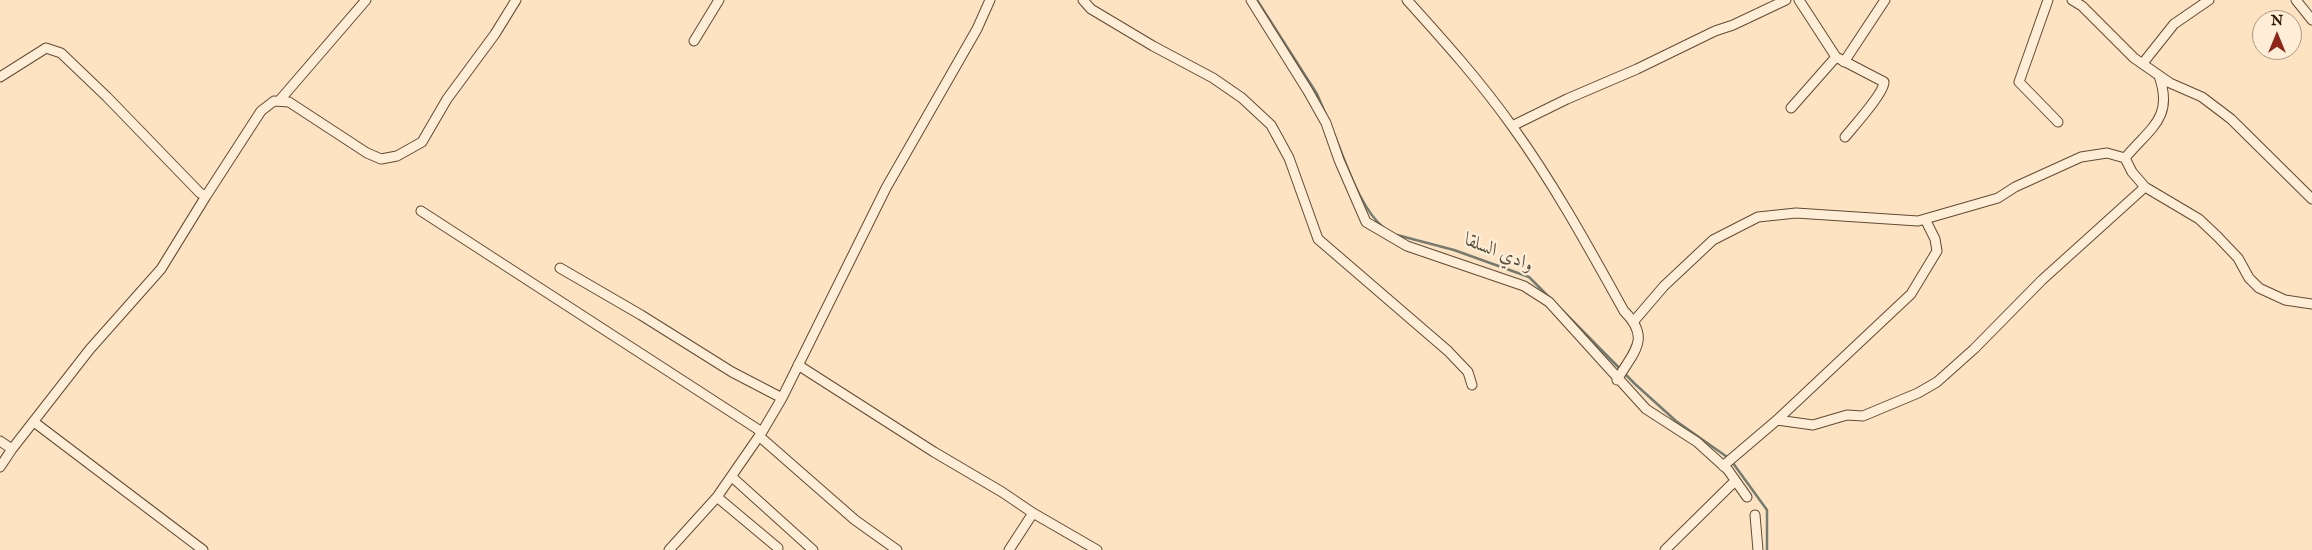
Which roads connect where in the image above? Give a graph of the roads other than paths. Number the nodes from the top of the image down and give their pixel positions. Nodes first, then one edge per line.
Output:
1 (366, 0) edge
2 (516, 0) edge
3 (720, 0) edge
4 (990, 0) edge
5 (1083, 0) edge
6 (1251, 0) edge
7 (1407, 0) edge
8 (1786, 0) edge
9 (1799, 0) edge
10 (1885, 0) edge
11 (2048, 0) edge
12 (2072, 0) edge
13 (2209, 0) edge
14 (2296, 0) edge
15 (2312, 20) edge
16 (694, 41) dead end
17 (1840, 59) junction
18 (2143, 63) junction
19 (0, 76) edge
20 (2159, 76) junction
21 (279, 101) junction
22 (1792, 108) dead end
23 (2058, 122) dead end
24 (1512, 126) junction
25 (1845, 137) dead end
26 (2126, 158) junction
27 (2145, 187) junction
28 (206, 196) junction
29 (2312, 199) edge
30 (421, 211) dead end
31 (1925, 219) junction
32 (560, 268) dead end
33 (2312, 304) edge
34 (1634, 321) junction
35 (798, 365) junction
36 (1618, 380) junction
37 (1472, 385) dead end
38 (782, 398) junction
39 (1778, 420) junction
40 (34, 422) junction
41 (760, 434) junction
42 (0, 441) edge
43 (12, 449) junction
44 (1723, 466) junction
45 (0, 467) edge
46 (732, 477) junction
47 (1734, 482) junction
48 (718, 496) junction
49 (1747, 497) dead end
50 (1033, 513) junction
51 (1755, 515) dead end
52 (778, 548) dead end
53 (203, 550) edge
54 (669, 550) edge
55 (813, 550) edge
56 (897, 550) edge
57 (1009, 550) edge
58 (1097, 550) edge
59 (1665, 550) edge
60 (1758, 550) edge

1 - 21 street
2 - 21 street
3 - 16 street
4 - 35 street
5 - 37 street
6 - 36 street
7 - 24 street
8 - 24 street
9 - 17 street
10 - 17 street
11 - 23 street
12 - 18 street
13 - 18 street
14 - 15 street
17 - 22 street
17 - 25 street
18 - 20 street
19 - 28 street
20 - 26 street
20 - 29 street
21 - 28 street
24 - 34 street
26 - 27 street
26 - 31 street
27 - 33 street
27 - 39 street
28 - 40 street
30 - 41 street
31 - 34 street
31 - 39 street
32 - 38 street
34 - 36 street
35 - 38 street
35 - 50 street
36 - 44 street
38 - 41 street
39 - 44 street
40 - 43 street
40 - 53 street
41 - 46 street
41 - 56 street
42 - 43 street
43 - 45 street
44 - 47 street
46 - 48 street
46 - 55 street
47 - 49 street
47 - 59 street
48 - 52 street
48 - 54 street
50 - 57 street
50 - 58 street
51 - 60 street

